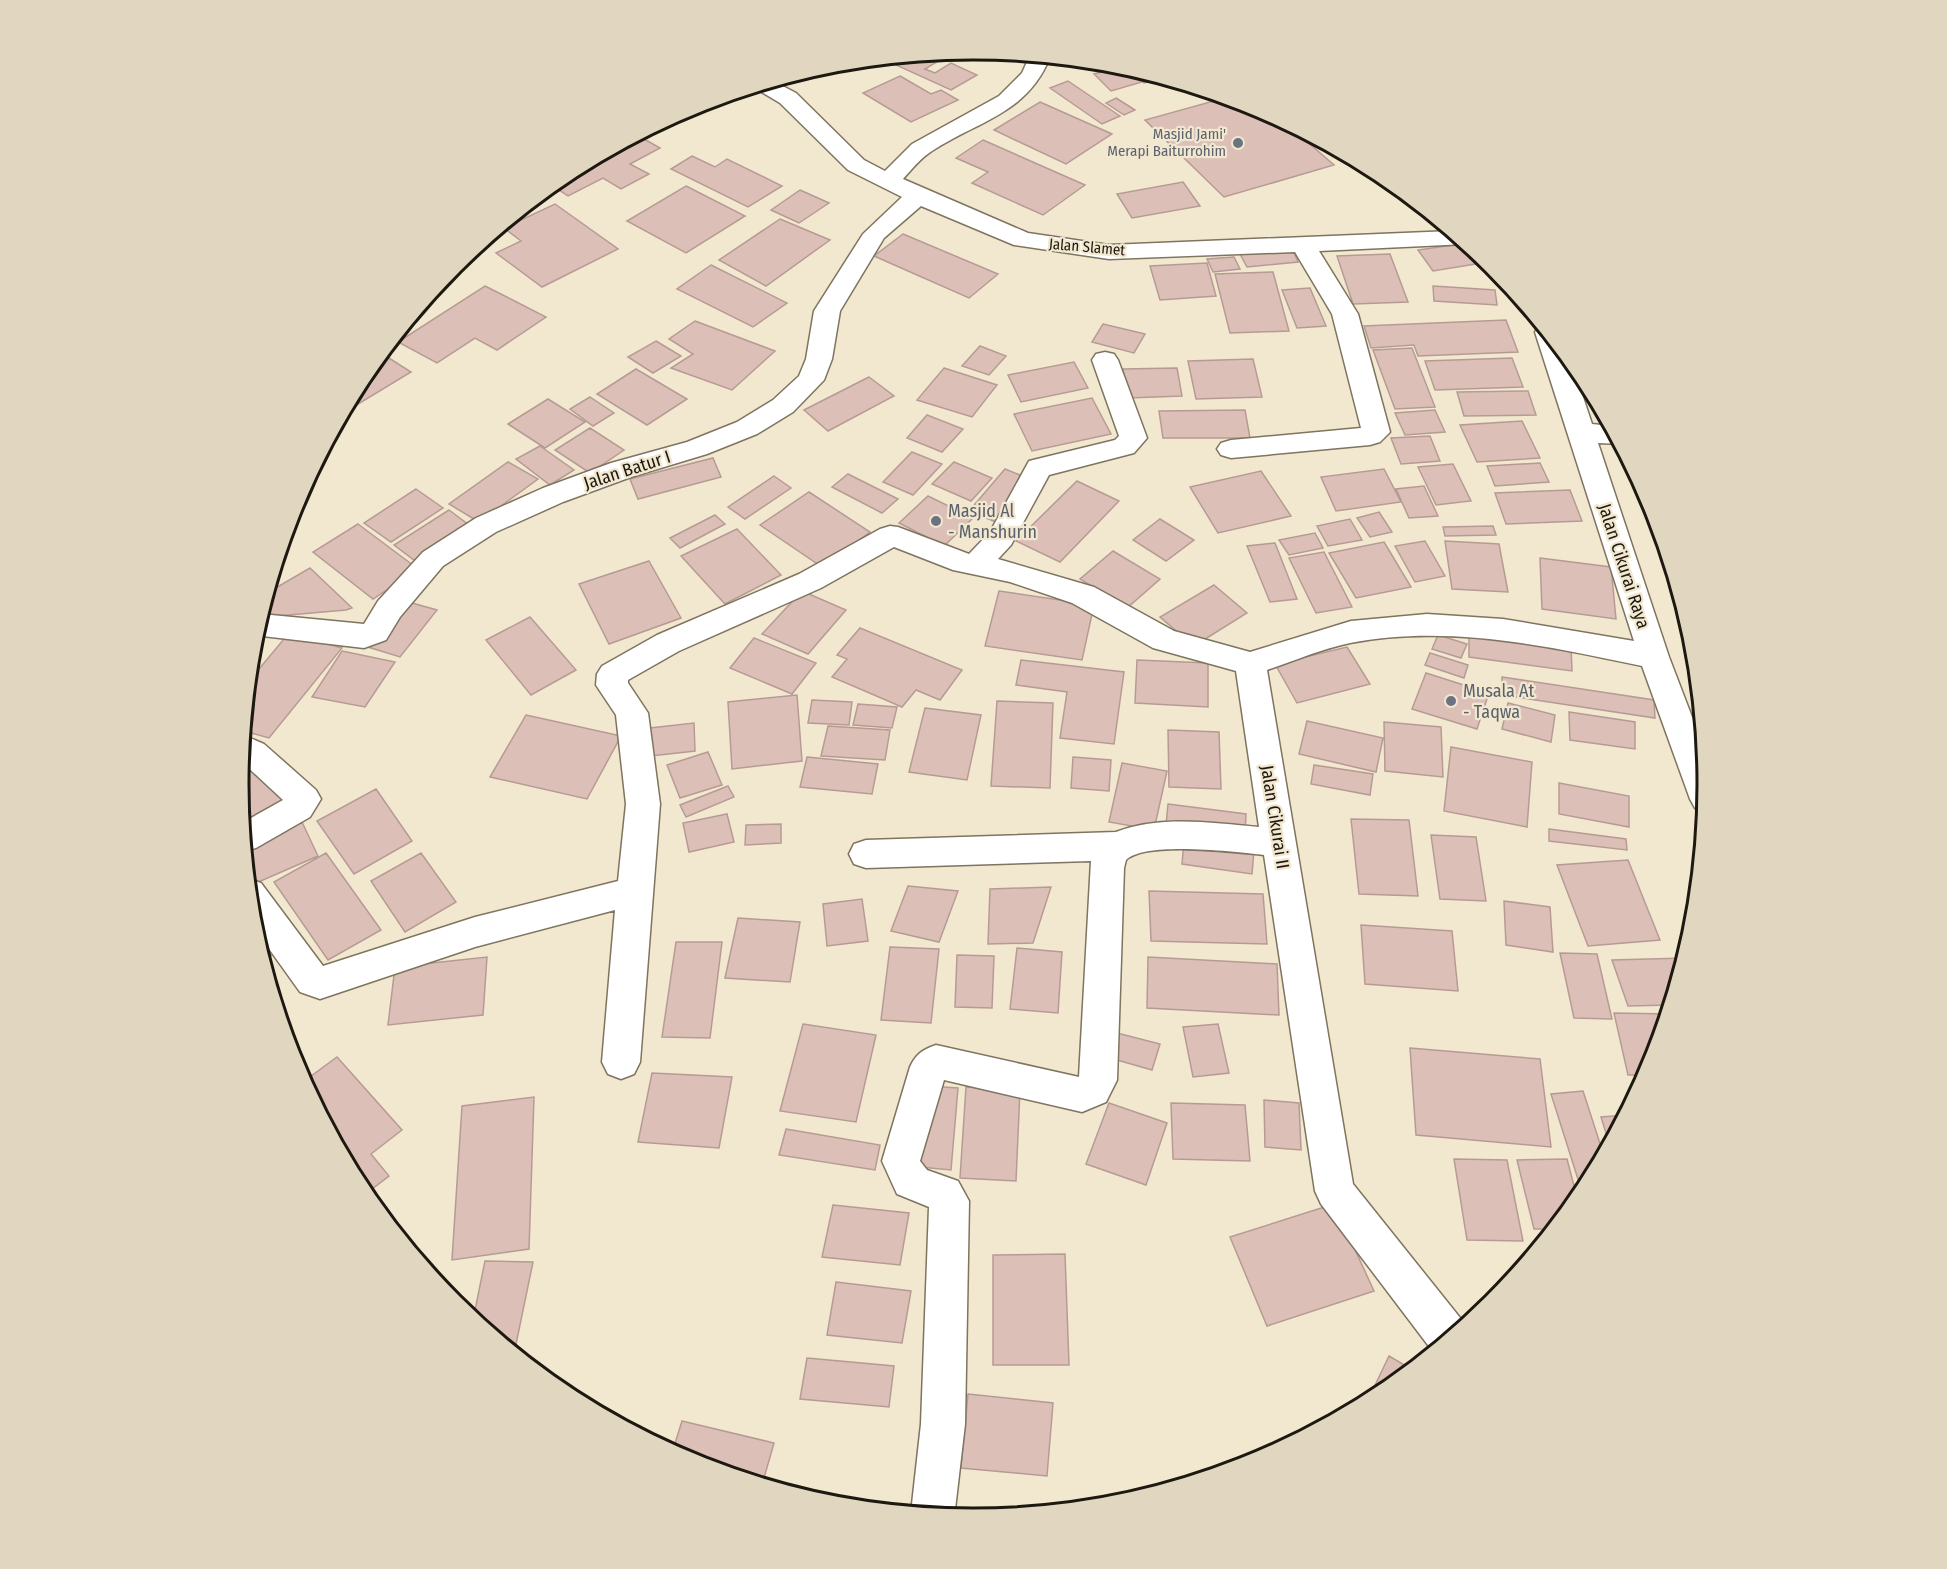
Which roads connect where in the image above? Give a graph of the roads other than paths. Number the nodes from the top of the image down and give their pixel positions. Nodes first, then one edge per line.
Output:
1 (1038, 63) edge
2 (772, 89) edge
3 (888, 181) junction
4 (918, 196) junction
5 (1448, 238) edge
6 (1303, 245) junction
7 (1554, 351) edge
8 (1105, 360) dead end
9 (1579, 432) junction
10 (1608, 435) edge
11 (1231, 449) dead end
12 (975, 565) junction
13 (267, 626) edge
14 (1654, 657) junction
15 (1250, 664) junction
16 (250, 752) edge
17 (1698, 774) edge
18 (251, 834) edge
19 (1279, 842) junction
20 (1118, 846) junction
21 (866, 854) dead end
22 (634, 891) junction
23 (260, 908) edge
24 (621, 1062) dead end
25 (1445, 1334) edge
26 (934, 1507) edge

1 - 3 street
2 - 3 street, Jalan Slamet
3 - 4 street, Jalan Slamet
4 - 6 street, Jalan Slamet
4 - 13 street, Jalan Batur I
5 - 6 street, Jalan Slamet
6 - 11 street
7 - 9 street, Jalan Cikurai Raya
8 - 12 street
9 - 10 street
9 - 14 street, Jalan Cikurai Raya
12 - 15 street
12 - 22 street
14 - 15 street
14 - 17 street, Jalan Cikurai Raya
15 - 19 street, Jalan Cikurai II
16 - 18 street
19 - 20 street
19 - 25 street, Jalan Cikurai II
20 - 21 street
20 - 26 street
22 - 23 street
22 - 24 street

